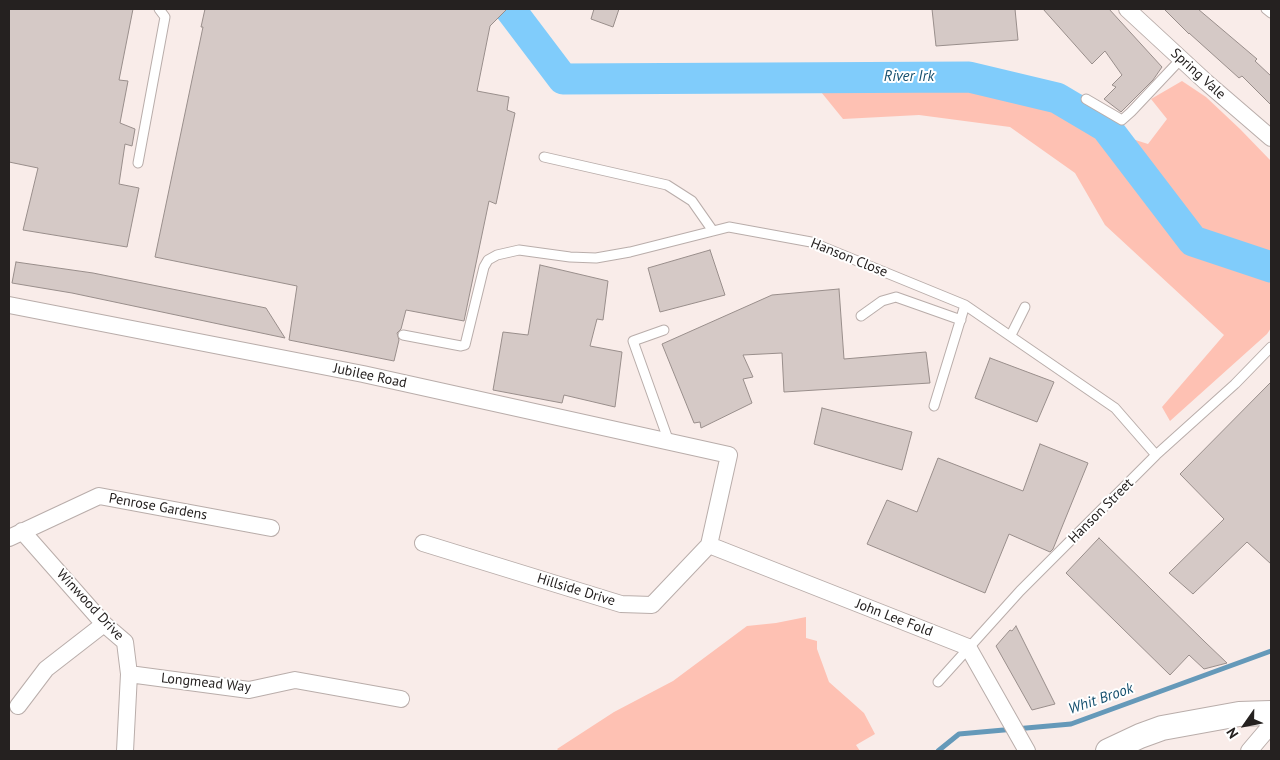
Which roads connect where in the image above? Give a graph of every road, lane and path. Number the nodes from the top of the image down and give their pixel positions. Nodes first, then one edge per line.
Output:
1 (158, 9) edge
2 (1127, 9) edge
3 (1266, 9) edge
4 (1271, 13) edge
5 (1181, 59) junction
6 (1086, 99) dead end
7 (1271, 138) edge
8 (544, 157) dead end
9 (138, 163) dead end
10 (713, 231) junction
11 (9, 305) edge
12 (965, 306) junction
13 (1025, 307) dead end
14 (861, 316) dead end
15 (961, 320) junction
16 (664, 330) dead end
17 (403, 334) dead end
18 (1011, 335) junction
19 (1271, 347) edge
20 (934, 406) dead end
21 (669, 442) junction
22 (1156, 455) junction
23 (271, 528) dead end
24 (15, 534) edge
25 (423, 543) dead end
26 (708, 545) junction
27 (104, 624) junction
28 (968, 647) junction
29 (129, 674) junction
30 (938, 682) dead end
31 (401, 699) dead end
32 (18, 706) dead end
33 (1271, 713) edge
34 (1271, 720) edge
35 (1025, 747) edge
36 (125, 751) edge
37 (1108, 751) edge
38 (1249, 751) edge

1 - 9 lane
2 - 5 street, Spring Vale
3 - 4 lane
5 - 6 lane
5 - 7 street, Spring Vale
8 - 10 lane
10 - 12 lane, Hanson Close
10 - 17 lane
11 - 21 street, Jubilee Road
12 - 15 lane
12 - 18 lane, Hanson Close
13 - 18 lane
14 - 15 lane
15 - 20 lane
16 - 21 lane
18 - 22 lane, Hanson Close
19 - 22 lane, Hanson Street
21 - 26 street, Jubilee Road
22 - 28 lane, Hanson Street
23 - 24 street, Penrose Gardens
24 - 27 street, Winwood Drive
25 - 26 street, Hillside Drive
26 - 28 street, John Lee Fold
27 - 29 street, Winwood Drive
27 - 32 street
28 - 30 lane, Hanson Street
28 - 35 street
29 - 31 street, Longmead Way
29 - 36 street, Winwood Drive
33 - 37 street
34 - 38 street

